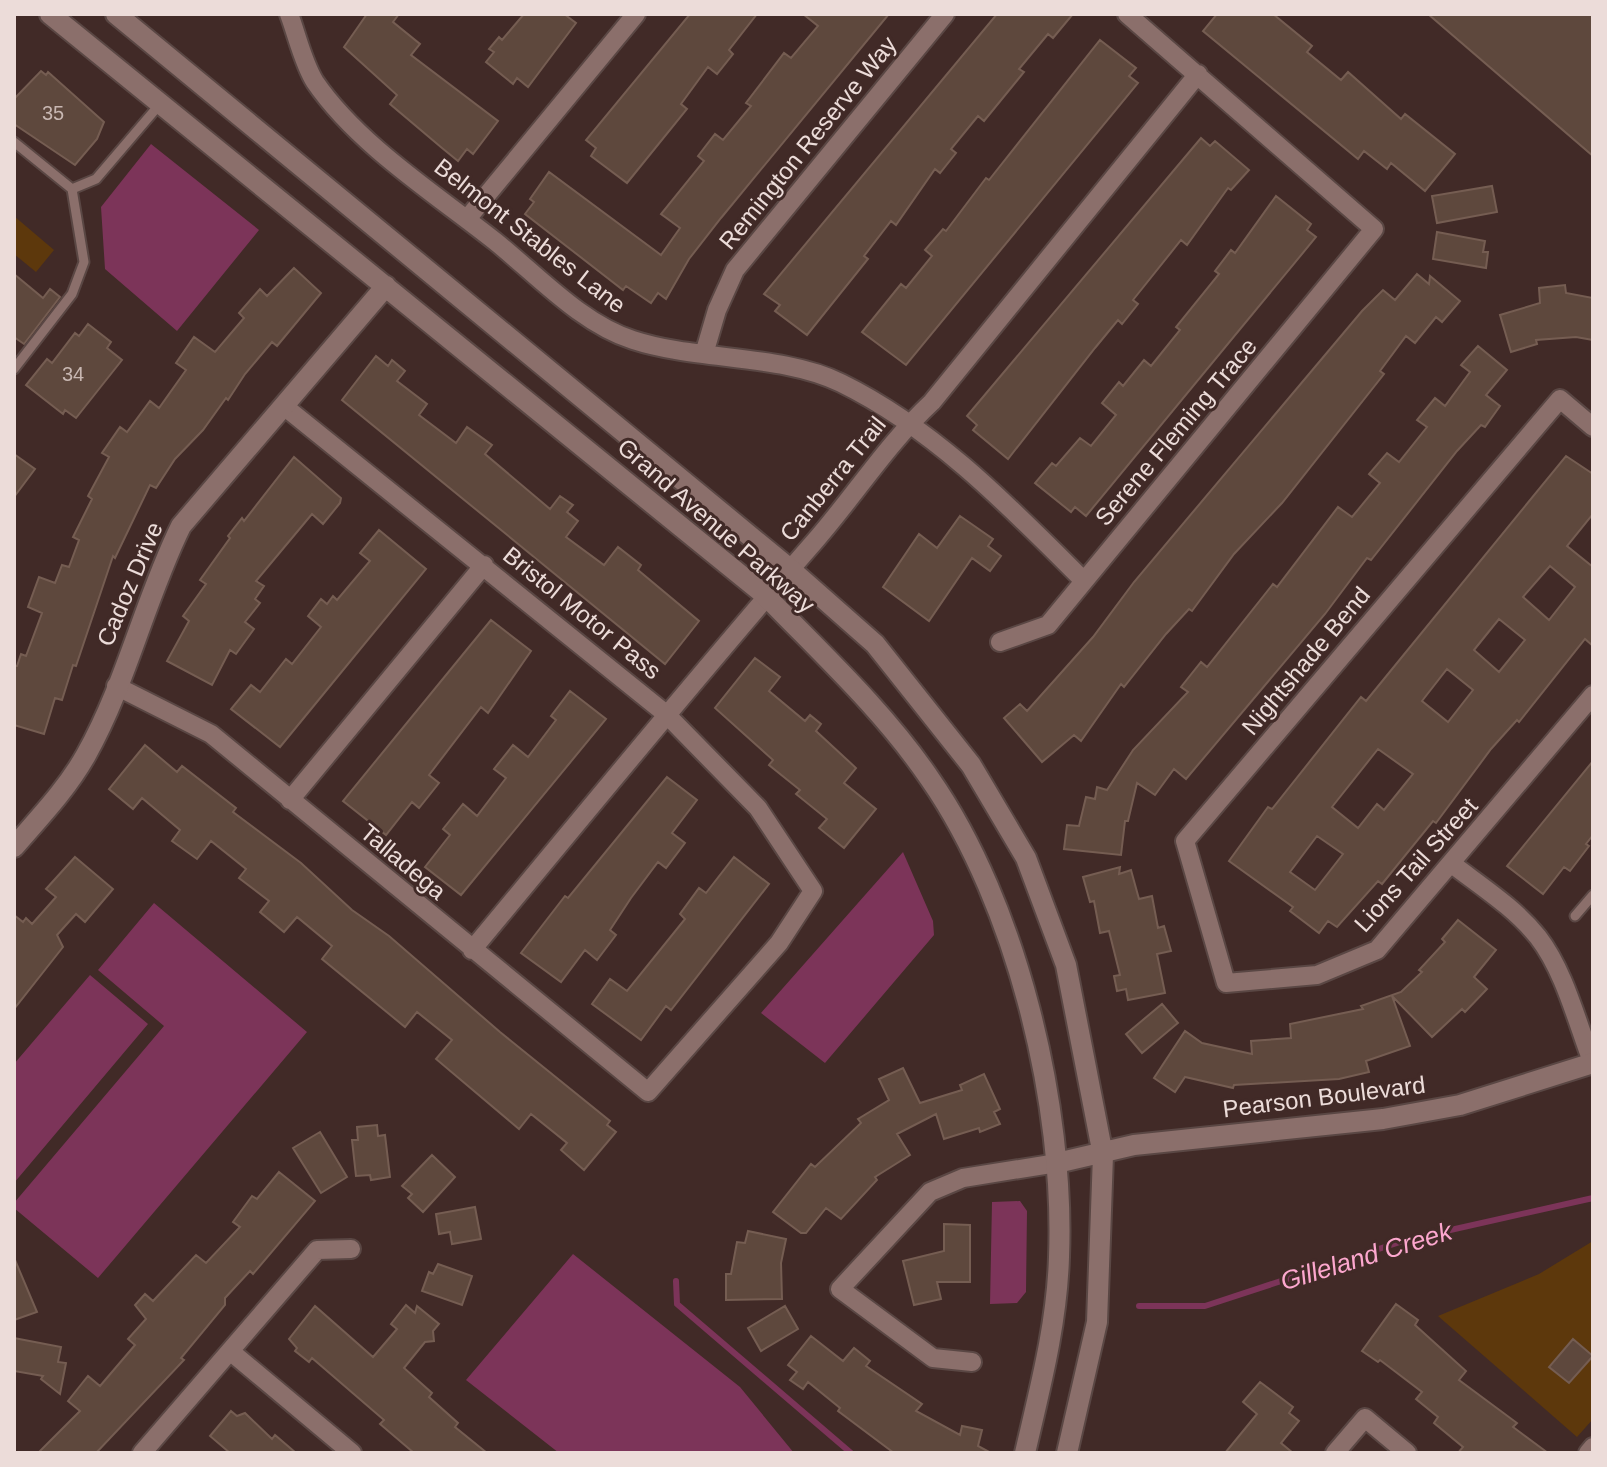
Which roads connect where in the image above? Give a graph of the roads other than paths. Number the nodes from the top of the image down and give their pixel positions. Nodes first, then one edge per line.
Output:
1 (50, 14) edge
2 (116, 14) edge
3 (289, 14) edge
4 (636, 14) edge
5 (945, 14) edge
6 (1127, 14) edge
7 (1198, 74) junction
8 (161, 103) junction
9 (14, 142) edge
10 (72, 189) junction
11 (467, 219) junction
12 (386, 286) junction
13 (704, 354) junction
14 (14, 369) edge
15 (285, 407) junction
16 (909, 423) junction
17 (1593, 427) edge
18 (484, 565) junction
19 (790, 569) junction
20 (1084, 581) junction
21 (765, 595) junction
22 (1000, 642) dead end
23 (116, 686) junction
24 (1593, 695) edge
25 (666, 714) junction
26 (290, 800) junction
27 (14, 847) edge
28 (1452, 864) junction
29 (1593, 895) edge
30 (1575, 916) dead end
31 (472, 950) junction
32 (1226, 983) joint
33 (1593, 1063) edge
34 (648, 1092) joint
35 (1103, 1155) junction
36 (1057, 1163) junction
37 (351, 1249) dead end
38 (230, 1351) junction
39 (972, 1362) dead end
40 (1593, 1447) edge
41 (142, 1453) edge
42 (352, 1453) edge
43 (1025, 1453) edge
44 (1067, 1453) edge
45 (1335, 1453) edge
46 (1407, 1453) edge
47 (1588, 1453) edge

1 - 8 street, Grand Avenue Parkway
2 - 19 street, Grand Avenue Parkway
3 - 11 street, Belmont Stables Lane
4 - 11 street
5 - 13 street, Remington Reserve Way
6 - 7 street
7 - 16 street, Canberra Trail
7 - 20 street, Serene Fleming Trace
8 - 10 lane
8 - 12 street, Grand Avenue Parkway
9 - 10 lane
10 - 14 lane
11 - 13 street, Belmont Stables Lane
12 - 15 street, Cadoz Drive
12 - 21 street, Grand Avenue Parkway
13 - 16 street, Belmont Stables Lane
15 - 18 street, Bristol Motor Pass
15 - 23 street, Cadoz Drive
16 - 19 street, Canberra Trail
16 - 20 street, Belmont Stables Lane
17 - 32 street, Nightshade Bend
18 - 25 street, Bristol Motor Pass
18 - 26 street
19 - 21 street, Canberra Trail
19 - 35 street, Grand Avenue Parkway
20 - 22 street, Serene Fleming Trace
21 - 25 street, Canberra Trail
21 - 36 street, Grand Avenue Parkway
23 - 26 street, Talladega
23 - 27 street, Cadoz Drive
24 - 28 street, Lions Tail Street
25 - 31 street, Canberra Trail
25 - 34 street, Bristol Motor Pass
26 - 31 street, Talladega
28 - 32 street, Lions Tail Street
28 - 33 street
29 - 30 lane
31 - 34 street, Talladega
33 - 35 street, Pearson Boulevard
35 - 36 street, Pearson Boulevard
35 - 44 street, Grand Avenue Parkway
36 - 39 street
36 - 43 street, Grand Avenue Parkway
37 - 38 street
38 - 41 street
38 - 42 street
40 - 47 street
45 - 46 street

